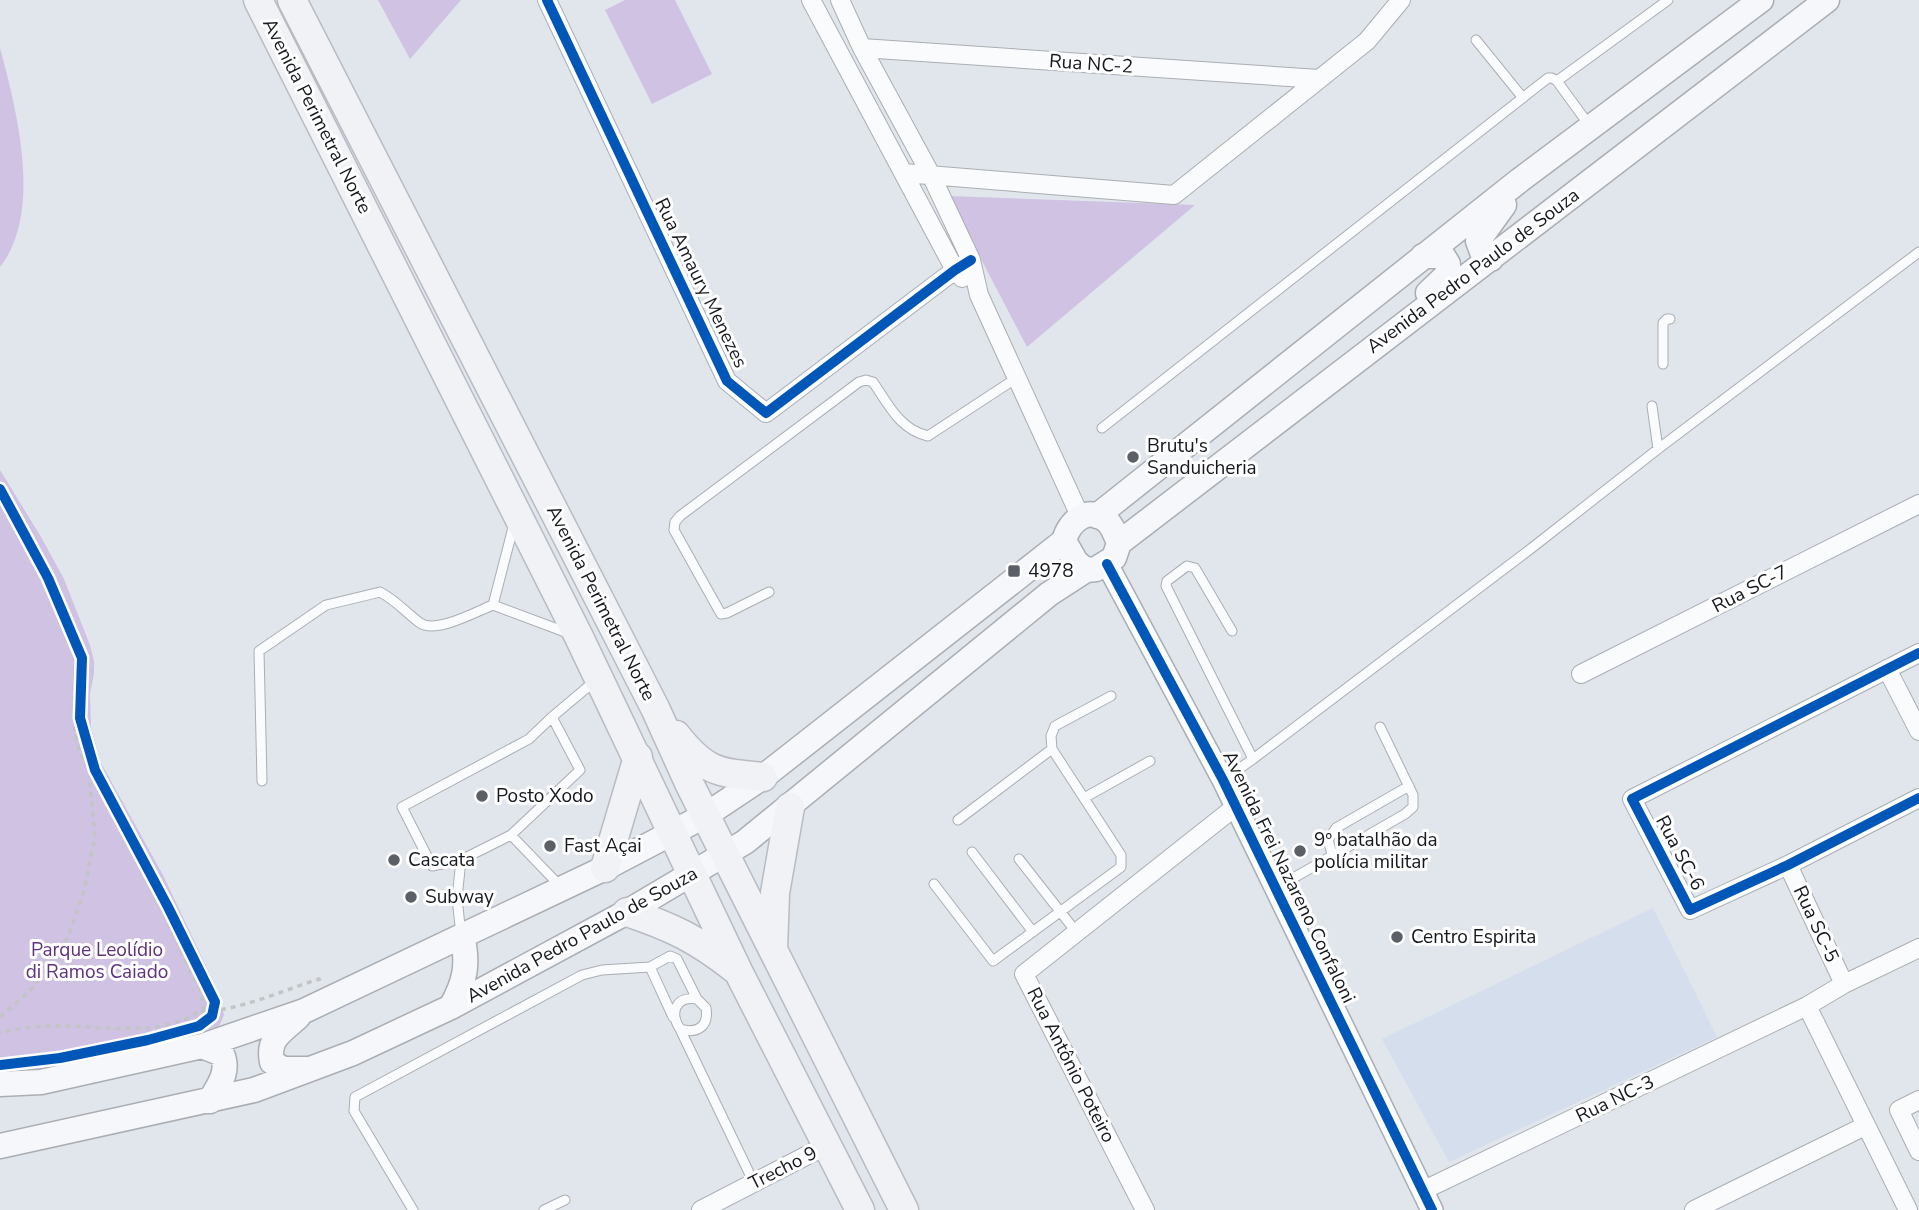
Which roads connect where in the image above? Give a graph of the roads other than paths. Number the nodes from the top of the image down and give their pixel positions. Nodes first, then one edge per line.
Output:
1 (258, 0) edge
2 (292, 0) edge
3 (547, 0) edge
4 (811, 0) edge
5 (840, 0) edge
6 (1401, 0) edge
7 (1668, 0) edge
8 (1761, 0) edge
9 (1827, 0) edge
10 (1476, 40) dead end
11 (862, 48) junction
12 (1319, 79) junction
13 (1557, 81) junction
14 (1523, 98) junction
15 (1591, 127) junction
16 (904, 173) junction
17 (931, 175) junction
18 (1520, 180) junction
19 (1919, 252) edge
20 (1423, 256) junction
21 (1491, 258) junction
22 (971, 260) junction
23 (955, 270) junction
24 (979, 295) junction
25 (1421, 310) junction
26 (1670, 320) dead end
27 (1663, 363) dead end
28 (1018, 377) junction
29 (1652, 406) dead end
30 (1102, 428) dead end
31 (1658, 449) junction
32 (1919, 504) edge
33 (517, 512) junction
34 (1088, 516) junction
35 (1064, 541) junction
36 (1104, 559) junction
37 (769, 592) dead end
38 (492, 605) junction
39 (1232, 631) dead end
40 (579, 637) junction
41 (1919, 653) edge
42 (1887, 669) junction
43 (1581, 674) dead end
44 (599, 677) junction
45 (1111, 696) dead end
46 (655, 708) junction
47 (552, 718) junction
48 (1380, 727) dead end
49 (1919, 731) edge
50 (1052, 749) junction
51 (638, 757) junction
52 (1253, 759) junction
53 (1150, 761) dead end
54 (763, 777) junction
55 (1223, 780) junction
56 (262, 781) dead end
57 (1409, 786) junction
58 (1084, 798) junction
59 (1919, 798) edge
60 (790, 807) junction
61 (1235, 807) junction
62 (706, 816) junction
63 (958, 820) dead end
64 (674, 833) junction
65 (511, 835) junction
66 (972, 852) dead end
67 (1332, 854) junction
68 (725, 855) junction
69 (1019, 859) dead end
70 (461, 860) junction
71 (1788, 865) junction
72 (605, 868) junction
73 (694, 874) junction
74 (934, 884) dead end
75 (1276, 888) junction
76 (563, 889) junction
77 (627, 912) junction
78 (1060, 912) junction
79 (1033, 932) junction
80 (1077, 933) junction
81 (462, 936) junction
82 (1919, 948) edge
83 (773, 953) junction
84 (650, 967) junction
85 (738, 971) junction
86 (1844, 984) junction
87 (697, 999) junction
88 (1807, 1006) junction
89 (451, 1007) junction
90 (304, 1012) junction
91 (673, 1017) junction
92 (680, 1029) junction
93 (202, 1046) junction
94 (315, 1068) junction
95 (0, 1084) edge
96 (1919, 1100) edge
97 (210, 1101) junction
98 (1865, 1126) junction
99 (827, 1145) junction
100 (0, 1146) edge
101 (1919, 1151) edge
102 (754, 1183) junction
103 (565, 1200) dead end
104 (1427, 1201) edge
105 (413, 1210) edge
106 (544, 1210) edge
107 (701, 1210) edge
108 (860, 1210) edge
109 (904, 1210) edge
110 (1145, 1210) edge
111 (1695, 1210) edge
112 (1908, 1210) edge

1 - 33 highway, Avenida Perimetral Norte
2 - 46 highway, Avenida Perimetral Norte
3 - 23 street, Rua Amaury Menezes
4 - 16 street
5 - 11 street
6 - 12 street
7 - 13 lane
8 - 15 main road, Avenida Pedro Paulo de Souza
9 - 21 main road, Avenida Pedro Paulo de Souza
10 - 14 lane
11 - 12 street, Rua NC-2
11 - 17 street
12 - 17 street
13 - 14 lane
13 - 15 lane
14 - 30 lane
15 - 18 main road, Avenida Pedro Paulo de Souza
16 - 17 street
16 - 23 street
17 - 22 street
18 - 20 main road, Avenida Pedro Paulo de Souza
18 - 21 main road
19 - 31 lane
20 - 25 main road
20 - 34 main road, Avenida Pedro Paulo de Souza
21 - 25 main road, Avenida Pedro Paulo de Souza
22 - 23 street, Rua Amaury Menezes
22 - 24 street
23 - 24 street
24 - 28 street
25 - 36 main road, Avenida Pedro Paulo de Souza
26 - 27 lane
28 - 34 street
28 - 37 lane
29 - 31 lane
31 - 52 lane
32 - 43 street, Rua SC-7
33 - 38 lane
33 - 40 highway, Avenida Perimetral Norte
34 - 35 main road
34 - 36 main road
35 - 36 main road
35 - 54 main road
36 - 55 street, Avenida Frei Nazareno Confaloni
36 - 60 main road, Avenida Pedro Paulo de Souza
38 - 40 lane
38 - 56 lane
39 - 52 lane
40 - 44 highway, Avenida Perimetral Norte
41 - 42 street, Rua SC-6
42 - 49 street
42 - 71 street, Rua SC-6
44 - 47 lane
44 - 51 highway, Avenida Perimetral Norte
45 - 50 lane
46 - 54 highway
46 - 62 highway, Avenida Perimetral Norte
47 - 65 lane
47 - 70 lane
48 - 57 lane
50 - 58 lane
50 - 63 lane
51 - 64 highway, Avenida Perimetral Norte
51 - 72 highway
52 - 55 lane
53 - 58 lane
54 - 62 main road
55 - 61 street, Avenida Frei Nazareno Confaloni
57 - 67 lane
57 - 67 lane
58 - 78 lane
59 - 71 street, Rua SC-6
60 - 68 main road, Avenida Pedro Paulo de Souza
60 - 83 highway
61 - 75 street, Avenida Frei Nazareno Confaloni
61 - 80 street, Rua Antônio Poteiro
62 - 64 main road
62 - 68 highway, Avenida Perimetral Norte
64 - 72 main road
64 - 73 highway, Avenida Perimetral Norte
65 - 70 lane
65 - 76 lane
66 - 79 lane
67 - 75 lane
68 - 73 main road, Avenida Pedro Paulo de Souza
68 - 83 highway, Avenida Perimetral Norte
69 - 78 lane
70 - 81 lane
71 - 86 street, Rua SC-5
72 - 76 main road
73 - 77 main road, Avenida Pedro Paulo de Souza
73 - 85 highway, Avenida Perimetral Norte
74 - 79 lane
75 - 104 street, Avenida Frei Nazareno Confaloni
76 - 81 main road
77 - 85 highway
77 - 89 main road, Avenida Pedro Paulo de Souza
78 - 79 lane
78 - 80 lane
80 - 110 street, Rua Antônio Poteiro
81 - 89 main road
81 - 90 main road
82 - 86 street, Rua SC-5
83 - 109 highway, Avenida Perimetral Norte
84 - 87 lane
84 - 91 lane
84 - 105 lane
85 - 99 highway, Avenida Perimetral Norte
86 - 88 street, Rua NC-3
87 - 91 lane
87 - 92 lane
88 - 98 street
88 - 104 street, Rua NC-3
89 - 94 main road, Avenida Pedro Paulo de Souza
90 - 93 main road
90 - 94 main road
91 - 92 lane
92 - 102 lane
93 - 95 main road
93 - 97 main road
94 - 97 main road, Avenida Pedro Paulo de Souza
96 - 101 street
97 - 100 main road, Avenida Pedro Paulo de Souza
98 - 111 street
98 - 112 street
99 - 102 street, Trecho 9
99 - 108 highway, Avenida Perimetral Norte
102 - 107 street, Trecho 9
103 - 106 lane

